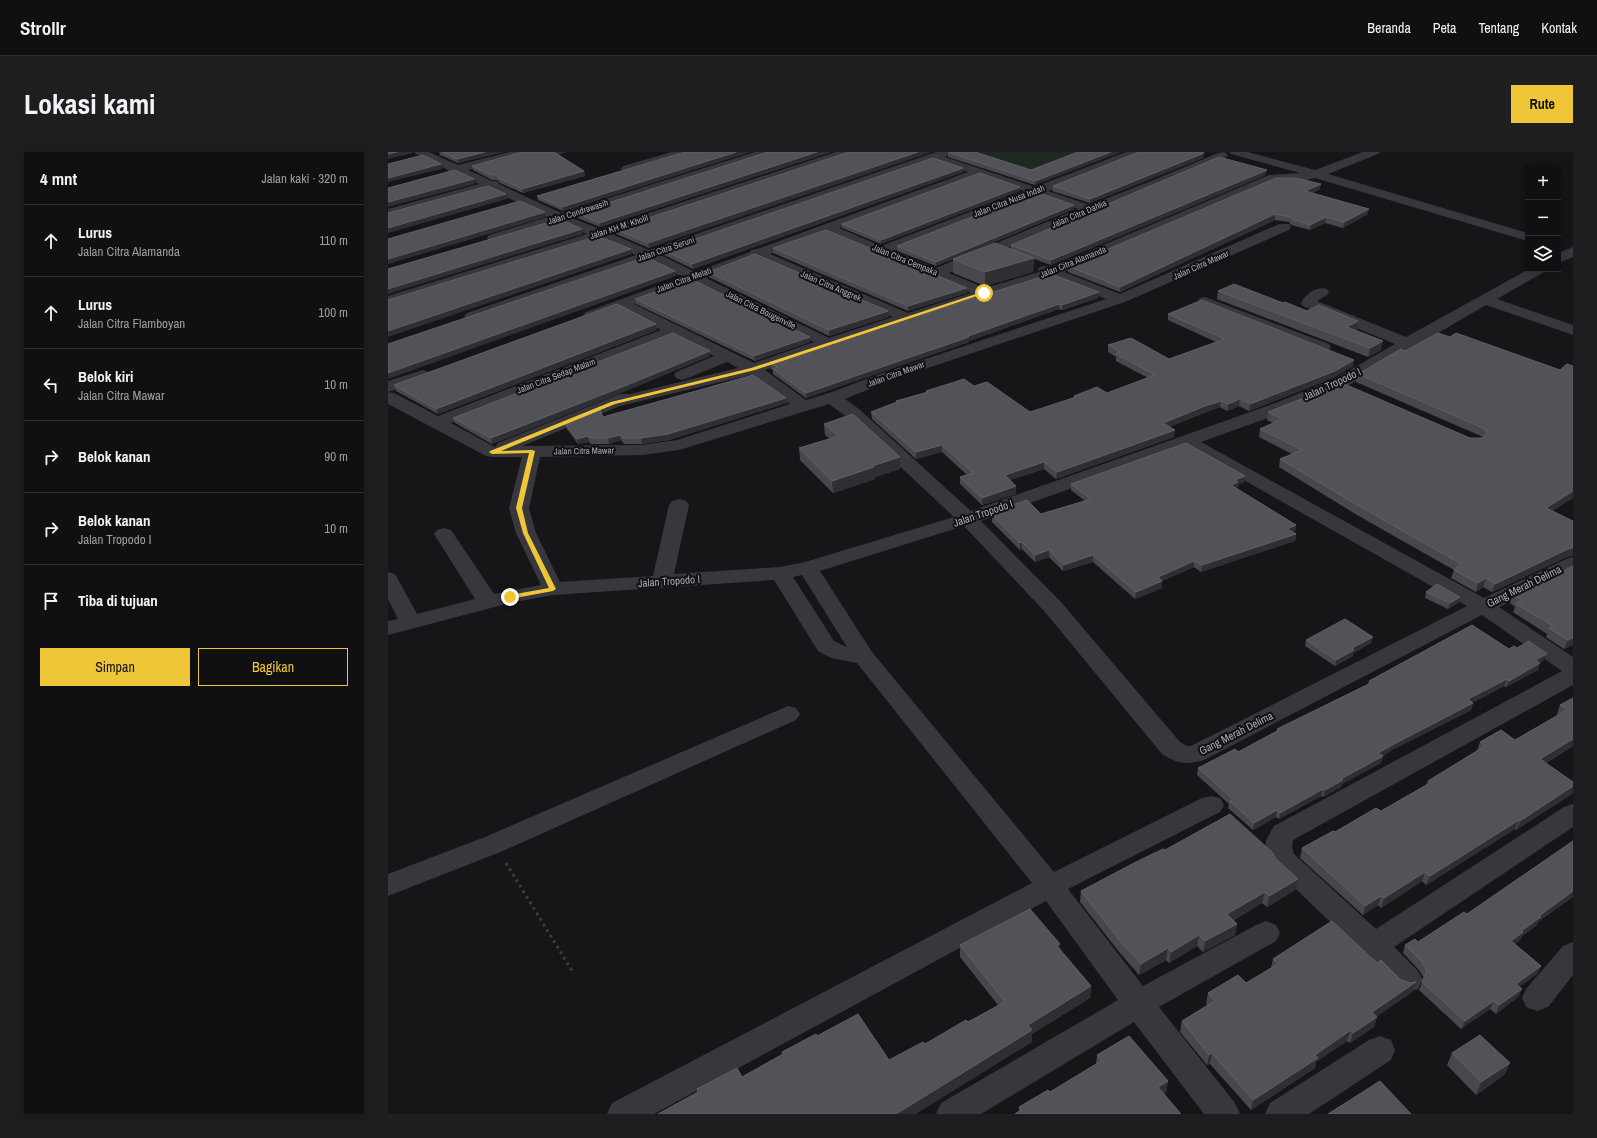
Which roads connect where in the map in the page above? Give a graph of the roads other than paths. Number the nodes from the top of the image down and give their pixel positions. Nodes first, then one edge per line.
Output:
1 (522, 152) edge
2 (767, 152) edge
3 (848, 152) edge
4 (1137, 152) edge
5 (1235, 152) edge
6 (1374, 152) edge
7 (424, 154) edge
8 (1216, 154) edge
9 (687, 156) edge
10 (716, 168) junction
11 (458, 169) junction
12 (1276, 171) junction
13 (980, 172) junction
14 (613, 173) edge
15 (437, 175) edge
16 (1319, 175) junction
17 (752, 184) junction
18 (490, 185) junction
19 (1036, 191) junction
20 (540, 195) edge
21 (525, 200) junction
22 (505, 205) edge
23 (1090, 209) junction
24 (388, 213) edge
25 (562, 218) junction
26 (1284, 227) dead end
27 (826, 228) junction
28 (600, 234) junction
29 (1525, 236) edge
30 (479, 243) edge
31 (1561, 247) edge
32 (882, 250) junction
33 (995, 250) junction
34 (1573, 251) edge
35 (756, 253) junction
36 (649, 255) junction
37 (1009, 256) edge
38 (1561, 257) edge
39 (1030, 264) edge
40 (1052, 272) junction
41 (1534, 272) edge
42 (937, 273) junction
43 (694, 276) junction
44 (1322, 292) dead end
45 (984, 293) junction
46 (1120, 299) junction
47 (1484, 299) junction
48 (388, 301) edge
49 (1205, 301) edge
50 (621, 304) junction
51 (907, 318) junction
52 (463, 319) edge
53 (576, 320) edge
54 (675, 330) junction
55 (1573, 330) edge
56 (828, 343) junction
57 (1407, 343) junction
58 (728, 356) junction
59 (1370, 366) junction
60 (753, 369) junction
61 (436, 370) edge
62 (1340, 383) junction
63 (388, 387) edge
64 (1361, 392) edge
65 (388, 397) edge
66 (832, 398) junction
67 (613, 403) junction
68 (804, 406) junction
69 (436, 423) junction
70 (1187, 441) junction
71 (532, 451) junction
72 (492, 452) junction
73 (930, 500) dead end
74 (680, 505) dead end
75 (960, 521) junction
76 (444, 534) dead end
77 (1573, 563) edge
78 (808, 568) junction
79 (780, 574) junction
80 (388, 578) edge
81 (662, 582) junction
82 (553, 589) junction
83 (488, 602) junction
84 (1483, 606) junction
85 (410, 621) junction
86 (388, 628) edge
87 (864, 658) junction
88 (1573, 668) edge
89 (1573, 675) edge
90 (788, 714) dead end
91 (1211, 805) dead end
92 (1573, 814) edge
93 (388, 886) edge
94 (1050, 886) junction
95 (1266, 933) dead end
96 (1375, 945) junction
97 (1573, 954) edge
98 (1408, 980) dead end
99 (1537, 998) dead end
100 (1138, 1004) junction
101 (1380, 1050) dead end
102 (623, 1114) edge
103 (952, 1114) edge
104 (1224, 1114) edge
105 (1281, 1114) edge

1 - 11 street
2 - 10 street, Jalan Cendrawasih
3 - 17 street, Jalan KH M. Kholil
4 - 19 street, Jalan Citra Nusa Indah
5 - 12 street
6 - 16 street
7 - 11 street, Jalan Citra Bougenville
8 - 12 street
8 - 23 street, Jalan Citra Dahlia
9 - 10 street
9 - 14 street
10 - 17 street
10 - 25 street, Jalan Cendrawasih
11 - 15 street
11 - 18 street, Jalan Citra Bougenville
12 - 16 street
12 - 40 street, Jalan Citra Alamanda
13 - 19 street
13 - 27 street, Jalan Citra Melati
13 - 36 street, Jalan Citra Seruni
16 - 29 street
17 - 28 street, Jalan KH M. Kholil
18 - 21 street, Jalan Citra Bougenville
18 - 24 street
19 - 23 street
19 - 32 street, Jalan Citra Nusa Indah
20 - 21 street
21 - 22 street
21 - 25 street, Jalan Citra Bougenville
23 - 33 street, Jalan Citra Dahlia
25 - 28 street, Jalan Citra Bougenville
25 - 30 street, Jalan Cendrawasih
26 - 46 street, Jalan Citra Mawar
27 - 32 street, Jalan Citra Cempaka
27 - 35 street, Jalan Citra Melati
28 - 36 street, Jalan Citra Bougenville
28 - 48 street, Jalan KH M. Kholil
31 - 34 street
32 - 42 street, Jalan Citra Cempaka
33 - 37 street
33 - 42 street, Jalan Citra Dahlia
34 - 38 street
35 - 43 street, Jalan Citra Melati
35 - 51 street, Jalan Citra Anggrek
36 - 43 street, Jalan Citra Bougenville
36 - 52 street, Jalan Citra Seruni
39 - 40 street
40 - 45 street, Jalan Citra Alamanda
40 - 46 street
41 - 47 street, Jalan Tropodo I
42 - 45 street, Jalan Citra Cempaka
43 - 50 street, Jalan Citra Melati
43 - 56 street, Jalan Citra Bougenville
44 - 57 street
45 - 51 street, Jalan Citra Alamanda
46 - 66 street, Jalan Citra Mawar
47 - 55 street
47 - 57 street, Jalan Tropodo I
49 - 59 street
50 - 53 street, Jalan Citra Melati
50 - 54 street
51 - 56 street, Jalan Citra Alamanda
54 - 58 street
54 - 69 street, Jalan Citra Sedap Malam
56 - 60 street, Jalan Citra Alamanda
57 - 59 street, Jalan Tropodo I
58 - 60 street
58 - 67 street
59 - 62 street, Jalan Tropodo I
60 - 67 street, Jalan Citra Alamanda
60 - 68 street
61 - 63 street
62 - 64 street
62 - 70 street, Jalan Tropodo I
65 - 69 street
66 - 68 street, Jalan Citra Mawar
66 - 75 street
67 - 72 street
68 - 71 street, Jalan Citra Mawar
69 - 72 street
70 - 75 street, Jalan Tropodo I
70 - 84 street
71 - 72 street, Jalan Citra Mawar
71 - 82 street
73 - 75 street
74 - 81 street
75 - 78 street, Jalan Tropodo I
75 - 84 street, Gang Merah Delima
76 - 83 street
77 - 84 street, Gang Merah Delima
78 - 79 street, Jalan Tropodo I
78 - 87 street
79 - 81 street, Jalan Tropodo I
79 - 87 street
80 - 85 street
81 - 82 street, Jalan Tropodo I
82 - 83 street, Jalan Tropodo I
83 - 85 street, Jalan Tropodo I
84 - 88 street
85 - 86 street, Jalan Tropodo I
87 - 94 street
89 - 96 street
90 - 93 street
91 - 94 street
92 - 96 street
94 - 100 street
94 - 102 street
95 - 100 street
96 - 98 street
97 - 99 street
100 - 103 street
100 - 104 street
101 - 105 street

